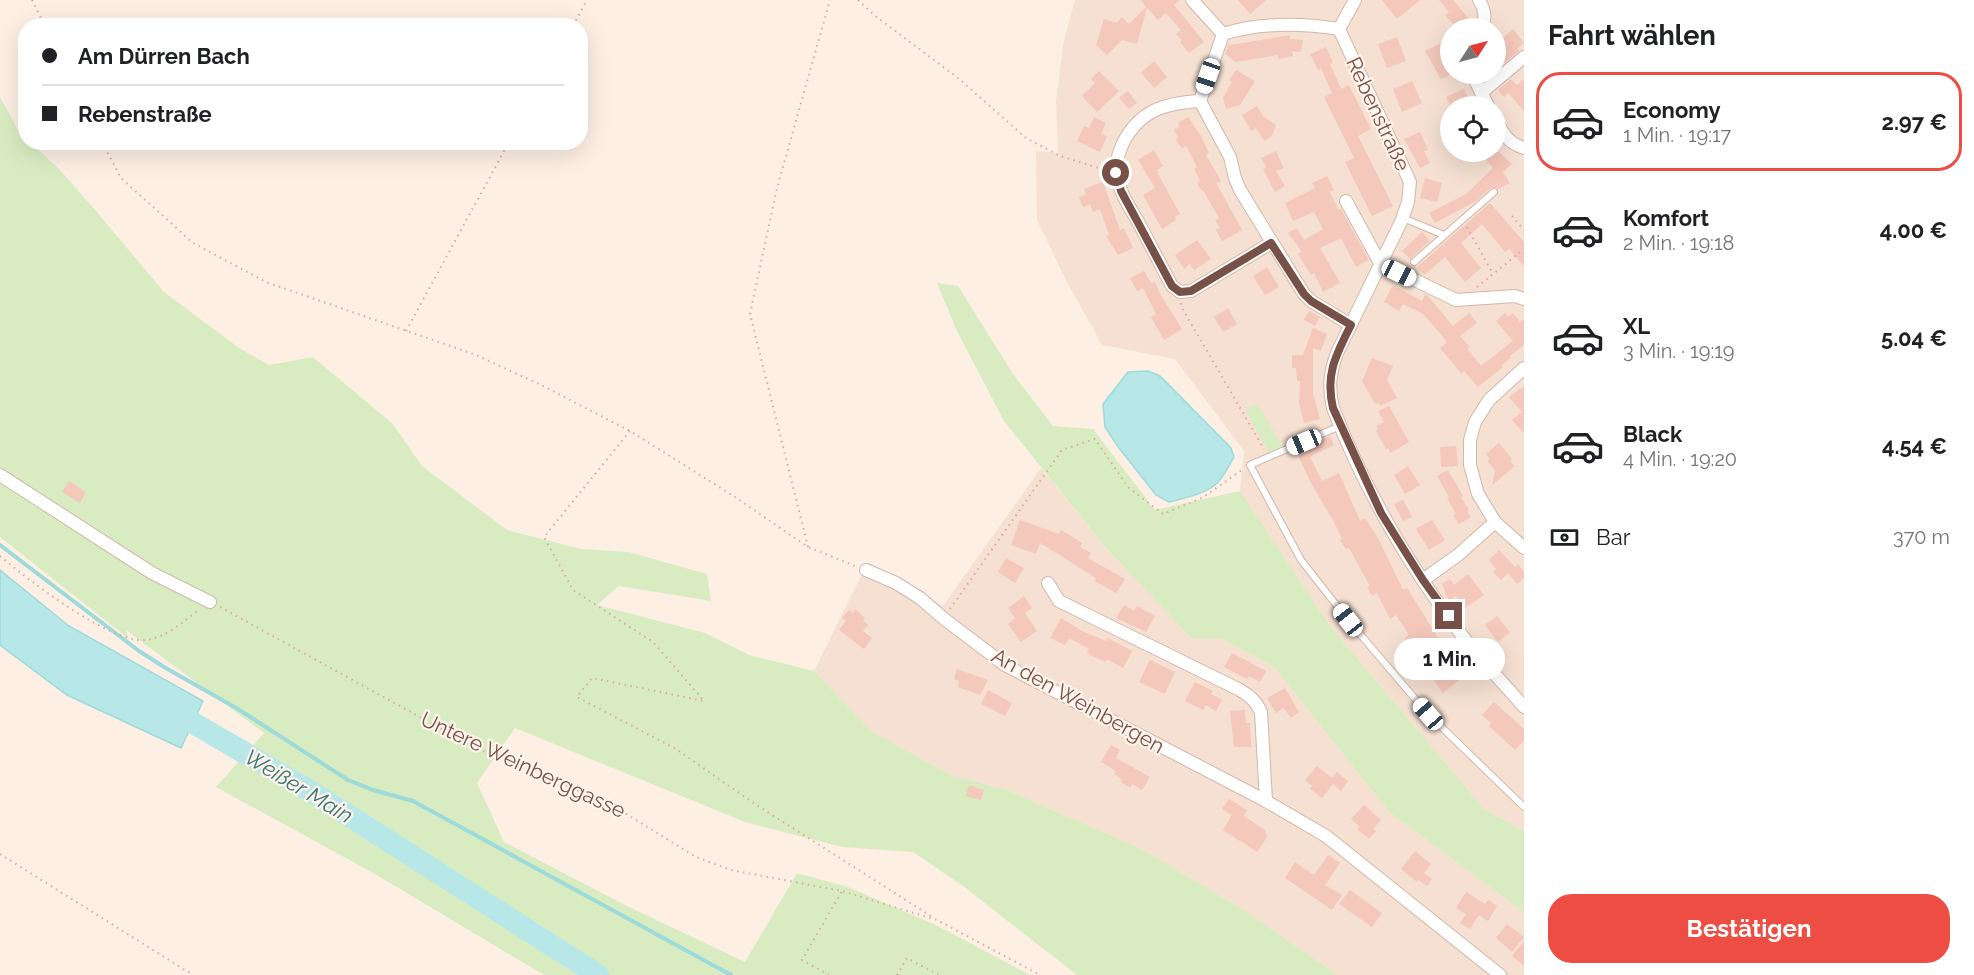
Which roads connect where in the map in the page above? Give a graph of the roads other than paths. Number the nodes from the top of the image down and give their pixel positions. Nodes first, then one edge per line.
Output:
1 (1192, 0) edge
2 (1355, 0) edge
3 (1479, 0) edge
4 (1485, 18) edge
5 (1339, 29) junction
6 (1223, 34) junction
7 (1524, 57) edge
8 (1477, 84) edge
9 (1481, 93) junction
10 (1483, 96) edge
11 (1200, 101) junction
12 (1506, 138) edge
13 (1524, 148) edge
14 (1494, 192) dead end
15 (1346, 201) dead end
16 (1403, 218) junction
17 (1444, 236) junction
18 (1271, 243) junction
19 (1414, 262) dead end
20 (1380, 264) junction
21 (1524, 299) edge
22 (1351, 325) junction
23 (1524, 368) edge
24 (1340, 426) junction
25 (0, 475) edge
26 (1495, 522) junction
27 (1524, 548) edge
28 (866, 570) road end
29 (1423, 580) junction
30 (1048, 583) dead end
31 (210, 602) road end
32 (1524, 706) edge
33 (1266, 801) junction
34 (1524, 807) edge
35 (1500, 975) edge

1 - 6 street
2 - 5 street
3 - 4 street
5 - 6 street
5 - 16 street, Rebenstraße
6 - 11 street
7 - 9 street
8 - 9 street
9 - 10 street
11 - 18 street
11 - 18 street
12 - 13 street
14 - 17 lane
15 - 20 street
16 - 17 lane
16 - 20 street, Rebenstraße
17 - 19 lane
18 - 22 street
20 - 21 street
20 - 22 street, Rebenstraße
22 - 24 street, Rebenstraße
23 - 26 street
24 - 29 street, Rebenstraße
24 - 34 lane
25 - 31 street
26 - 27 street
26 - 29 street
28 - 33 street, An den Weinbergen
29 - 32 street, Rebenstraße
30 - 33 street
33 - 35 street, An den Weinbergen

